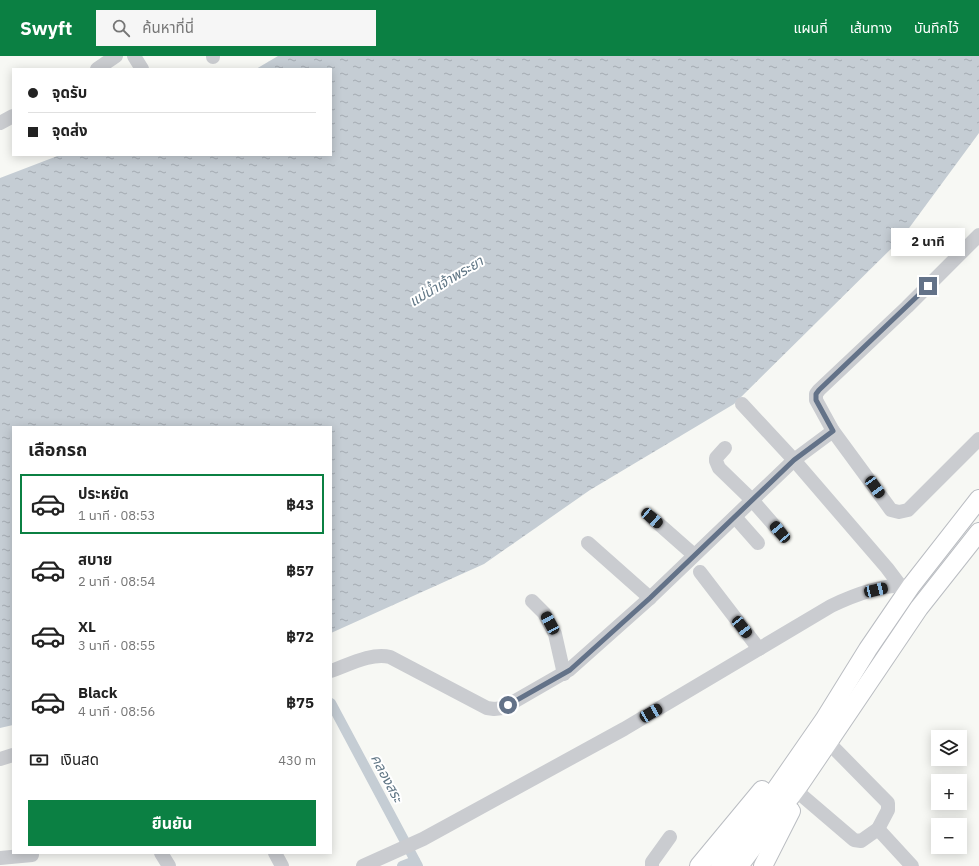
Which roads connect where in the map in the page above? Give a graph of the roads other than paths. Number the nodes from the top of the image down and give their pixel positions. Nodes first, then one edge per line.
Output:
1 (116, 56) edge
2 (134, 56) edge
3 (98, 68) edge
4 (141, 68) edge
5 (12, 117) edge
6 (0, 123) edge
7 (979, 235) edge
8 (742, 404) dead end
9 (833, 431) junction
10 (979, 439) edge
11 (725, 448) dead end
12 (794, 460) junction
13 (979, 499) edge
14 (752, 500) junction
15 (735, 517) junction
16 (652, 518) dead end
17 (780, 532) dead end
18 (979, 532) edge
19 (588, 543) dead end
20 (758, 543) dead end
21 (694, 556) junction
22 (700, 572) dead end
23 (905, 585) junction
24 (650, 598) junction
25 (532, 601) dead end
26 (759, 649) junction
27 (332, 671) edge
28 (564, 674) junction
29 (828, 742) junction
30 (12, 755) edge
31 (0, 759) edge
32 (791, 767) junction
33 (799, 788) junction
34 (878, 830) junction
35 (670, 837) dead end
36 (163, 854) edge
37 (276, 854) edge
38 (0, 858) edge
39 (33, 858) edge
40 (169, 866) edge
41 (282, 866) edge
42 (363, 866) edge
43 (652, 866) edge
44 (699, 866) edge
45 (720, 866) edge
46 (739, 866) edge
47 (763, 866) edge
48 (912, 866) edge

1 - 3 street
2 - 4 street
5 - 6 street
7 - 9 street
8 - 12 street
9 - 10 street
9 - 12 street
11 - 14 street
12 - 14 street
12 - 23 street
13 - 23 main road
14 - 15 street
14 - 17 street
15 - 20 street
15 - 21 street
16 - 21 street
18 - 29 main road
19 - 24 street
21 - 24 street
22 - 26 street
23 - 26 street
23 - 32 main road
24 - 28 street
25 - 28 street
26 - 42 street
27 - 28 street
29 - 33 main road
29 - 34 street
30 - 31 street
32 - 44 main road
32 - 45 main road
33 - 34 street
33 - 46 main road
33 - 47 main road
34 - 48 street
35 - 43 street
36 - 40 street
37 - 41 street
38 - 39 street

